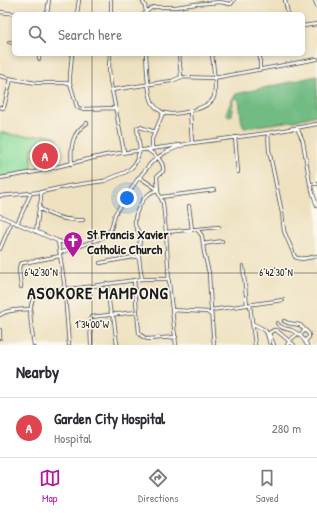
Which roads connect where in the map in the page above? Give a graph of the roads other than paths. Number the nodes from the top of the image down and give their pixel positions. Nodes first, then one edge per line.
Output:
1 (49, 0) edge
2 (79, 0) edge
3 (110, 0) edge
4 (142, 0) edge
5 (234, 0) edge
6 (285, 0) edge
7 (316, 0) edge
8 (317, 6) edge
9 (0, 12) edge
10 (47, 12) edge
11 (77, 12) edge
12 (111, 12) edge
13 (145, 12) edge
14 (146, 12) edge
15 (288, 12) edge
16 (12, 13) edge
17 (317, 24) edge
18 (305, 26) edge
19 (9, 42) dead end
20 (12, 43) edge
21 (40, 56) edge
22 (72, 56) edge
23 (110, 56) edge
24 (146, 56) edge
25 (179, 56) edge
26 (212, 56) edge
27 (260, 56) edge
28 (39, 59) dead end
29 (317, 59) edge
30 (260, 70) junction
31 (0, 76) edge
32 (181, 77) junction
33 (214, 78) junction
34 (11, 79) junction
35 (70, 84) junction
36 (149, 84) junction
37 (112, 90) junction
38 (0, 107) edge
39 (115, 108) junction
40 (190, 111) junction
41 (163, 112) junction
42 (87, 123) dead end
43 (317, 124) edge
44 (297, 128) junction
45 (155, 132) junction
46 (268, 133) junction
47 (235, 137) junction
48 (192, 143) junction
49 (185, 144) junction
50 (147, 149) junction
51 (152, 149) junction
52 (140, 150) junction
53 (124, 152) junction
54 (157, 158) junction
55 (72, 164) junction
56 (238, 172) dead end
57 (140, 177) junction
58 (0, 178) edge
59 (310, 184) junction
60 (317, 184) edge
61 (158, 190) junction
62 (214, 190) dead end
63 (41, 192) junction
64 (31, 193) junction
65 (0, 196) edge
66 (161, 197) junction
67 (189, 206) dead end
68 (317, 206) edge
69 (39, 208) junction
70 (0, 216) edge
71 (83, 220) dead end
72 (12, 221) junction
73 (17, 224) junction
74 (218, 227) dead end
75 (197, 229) junction
76 (192, 230) junction
77 (36, 232) junction
78 (166, 232) junction
79 (58, 241) junction
80 (222, 241) dead end
81 (203, 244) junction
82 (80, 246) junction
83 (0, 249) edge
84 (60, 254) junction
85 (139, 256) junction
86 (317, 256) edge
87 (100, 263) dead end
88 (243, 266) dead end
89 (142, 279) junction
90 (169, 279) junction
91 (134, 280) junction
92 (107, 283) junction
93 (22, 287) dead end
94 (64, 288) junction
95 (283, 300) dead end
96 (248, 305) junction
97 (30, 309) junction
98 (172, 310) junction
99 (211, 310) junction
100 (137, 312) junction
101 (111, 314) junction
102 (0, 315) edge
103 (211, 315) junction
104 (284, 321) dead end
105 (277, 323) dead end
106 (253, 324) junction
107 (280, 326) junction
108 (0, 330) edge
109 (276, 330) junction
110 (305, 330) junction
111 (268, 332) junction
112 (297, 333) junction
113 (300, 335) junction
114 (0, 338) edge
115 (176, 338) junction
116 (270, 339) junction
117 (290, 340) junction
118 (305, 341) junction
119 (34, 345) edge
120 (69, 345) edge
121 (91, 345) edge
122 (117, 345) edge
123 (176, 345) edge
124 (214, 345) edge
125 (255, 345) edge
126 (270, 345) edge
127 (274, 345) edge
128 (287, 345) edge
129 (294, 345) edge
130 (308, 345) edge

1 - 10 street
2 - 11 street
3 - 12 street
4 - 13 street
5 - 14 street
6 - 15 street
7 - 8 street
9 - 16 street
17 - 18 street
19 - 20 street
21 - 28 street
22 - 35 street
23 - 37 street
24 - 36 street
25 - 32 street
26 - 33 street
27 - 30 street
29 - 30 street
30 - 33 street
31 - 34 street
32 - 33 street
32 - 36 street
33 - 40 street
34 - 35 street
34 - 38 street
35 - 39 street
36 - 37 street
36 - 41 street
37 - 39 street
39 - 53 street
40 - 41 street
40 - 48 street
41 - 45 street
42 - 55 street
43 - 44 street
44 - 46 street
44 - 59 street
45 - 51 street
45 - 52 street
46 - 47 street
46 - 86 street
47 - 48 street
47 - 56 street
48 - 49 street
49 - 51 street
49 - 54 street
50 - 51 street
50 - 52 street
50 - 54 street
52 - 53 street
52 - 63 street
53 - 55 street
54 - 57 street
54 - 61 street
55 - 58 street
57 - 61 street
57 - 82 street
59 - 60 street
59 - 68 street
61 - 66 street
61 - 85 street
62 - 66 street
63 - 64 street
63 - 69 street
64 - 65 street
64 - 73 street
66 - 78 street
67 - 76 street
69 - 71 street
69 - 77 street
70 - 72 street
72 - 73 street
72 - 83 street
73 - 77 street
74 - 75 street
75 - 76 street
75 - 81 street
76 - 78 street
77 - 79 street
78 - 90 street
79 - 82 street
79 - 84 street
80 - 81 street
81 - 99 street
82 - 84 street
84 - 93 street
84 - 94 street
85 - 87 street
85 - 89 street
88 - 96 street
89 - 90 street
89 - 91 street
90 - 98 street
91 - 92 street
91 - 100 street
92 - 94 street
92 - 101 street
94 - 97 street
94 - 120 street
95 - 96 street
96 - 99 street
96 - 106 street
97 - 102 street
97 - 119 street
98 - 103 street
98 - 115 street
99 - 103 street
100 - 101 street
100 - 115 street
101 - 121 street
101 - 122 street
103 - 124 street
104 - 110 street
105 - 107 street
106 - 111 street
106 - 125 street
107 - 109 street
107 - 112 street
108 - 114 street
109 - 111 street
109 - 117 street
110 - 113 street
110 - 118 street
111 - 116 street
112 - 113 street
112 - 117 street
113 - 118 street
115 - 123 street
116 - 126 street
116 - 127 street
117 - 128 street
117 - 129 street
118 - 130 street

